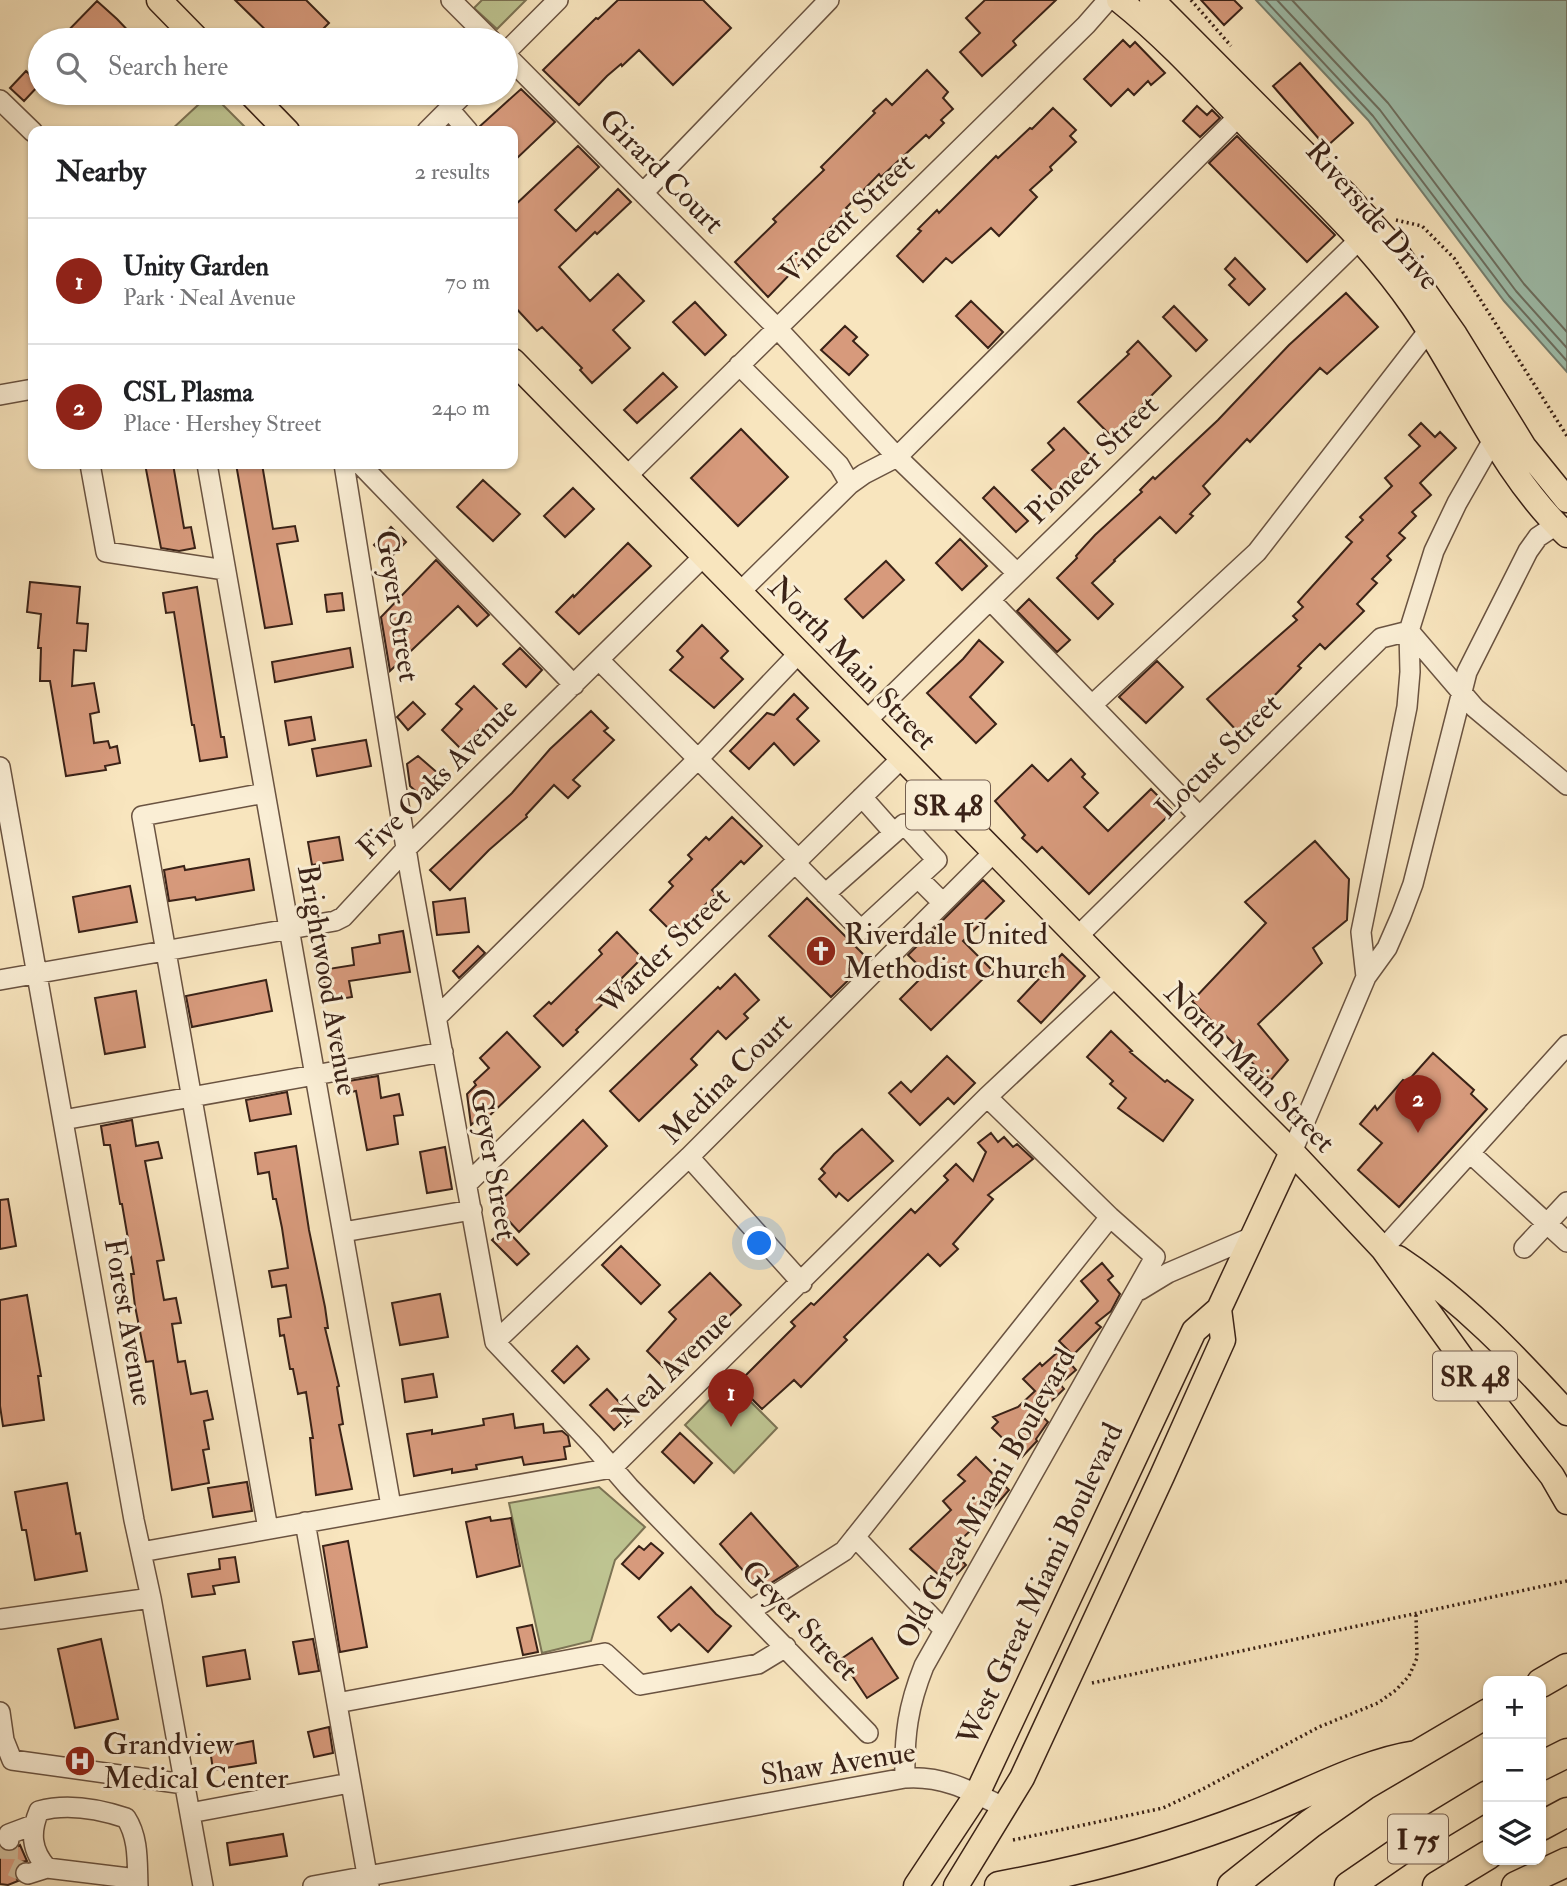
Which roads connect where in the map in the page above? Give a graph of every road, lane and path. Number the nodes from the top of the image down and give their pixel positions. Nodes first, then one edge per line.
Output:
1 (159, 0) edge
2 (452, 0) edge
3 (558, 0) edge
4 (829, 0) edge
5 (1108, 0) edge
6 (1119, 0) edge
7 (1152, 0) edge
8 (186, 28) edge
9 (479, 28) edge
10 (518, 42) edge
11 (518, 66) edge
12 (0, 100) edge
13 (262, 105) edge
14 (452, 105) edge
15 (449, 108) junction
16 (1239, 116) junction
17 (283, 126) edge
18 (432, 126) edge
19 (464, 126) edge
20 (28, 127) edge
21 (643, 193) junction
22 (1360, 239) junction
23 (777, 328) junction
24 (1429, 330) junction
25 (739, 365) junction
26 (518, 366) edge
27 (28, 390) edge
28 (0, 395) edge
29 (1493, 440) junction
30 (897, 457) junction
31 (91, 469) edge
32 (207, 469) edge
33 (345, 469) edge
34 (365, 469) edge
35 (626, 477) junction
36 (850, 484) junction
37 (1567, 500) edge
38 (1562, 530) edge
39 (704, 556) junction
40 (225, 570) junction
41 (1017, 573) junction
42 (740, 592) junction
43 (990, 600) junction
44 (1409, 631) junction
45 (799, 653) junction
46 (599, 660) junction
47 (574, 685) junction
48 (1461, 694) junction
49 (1092, 705) junction
50 (866, 721) junction
51 (902, 758) junction
52 (698, 759) junction
53 (0, 767) edge
54 (1567, 785) edge
55 (265, 793) junction
56 (862, 797) junction
57 (1199, 816) junction
58 (894, 833) junction
59 (407, 848) junction
60 (994, 852) junction
61 (797, 861) junction
62 (918, 878) junction
63 (825, 894) junction
64 (943, 903) junction
65 (289, 928) junction
66 (1077, 937) junction
67 (164, 951) junction
68 (38, 973) junction
69 (1116, 976) junction
70 (1366, 977) junction
71 (0, 980) edge
72 (437, 1017) junction
73 (1567, 1045) edge
74 (443, 1052) junction
75 (315, 1075) junction
76 (191, 1097) junction
77 (987, 1097) junction
78 (63, 1119) junction
79 (1292, 1152) junction
80 (1470, 1153) junction
81 (689, 1157) junction
82 (467, 1184) junction
83 (1567, 1202) edge
84 (472, 1210) junction
85 (1110, 1217) junction
86 (1547, 1224) junction
87 (343, 1232) junction
88 (1252, 1237) junction
89 (1567, 1242) edge
90 (1524, 1248) dead end
91 (1383, 1249) junction
92 (802, 1283) junction
93 (1133, 1296) junction
94 (1219, 1309) junction
95 (495, 1342) junction
96 (1567, 1413) edge
97 (612, 1468) junction
98 (1567, 1502) edge
99 (391, 1506) junction
100 (305, 1522) junction
101 (268, 1529) junction
102 (855, 1537) junction
103 (141, 1552) junction
104 (1567, 1581) edge
105 (151, 1598) junction
106 (750, 1611) junction
107 (1416, 1614) junction
108 (0, 1619) edge
109 (944, 1630) junction
110 (786, 1647) junction
111 (1567, 1668) edge
112 (1546, 1680) edge
113 (1091, 1684) dead end
114 (337, 1703) junction
115 (0, 1712) edge
116 (1483, 1716) edge
117 (868, 1733) dead end
118 (1567, 1753) edge
119 (1416, 1755) junction
120 (1546, 1764) edge
121 (905, 1778) junction
122 (184, 1784) junction
123 (339, 1785) dead end
124 (977, 1794) junction
125 (1483, 1798) edge
126 (1005, 1808) junction
127 (190, 1812) junction
128 (1567, 1812) edge
129 (1546, 1823) edge
130 (33, 1825) junction
131 (9, 1840) dead end
132 (1013, 1840) dead end
133 (1483, 1858) edge
134 (1567, 1862) edge
135 (47, 1868) junction
136 (26, 1873) dead end
137 (368, 1881) edge
138 (138, 1882) edge
139 (203, 1886) edge
140 (313, 1886) edge
141 (916, 1886) edge
142 (956, 1886) edge
143 (999, 1886) edge
144 (1232, 1886) edge
145 (1349, 1886) edge
146 (1437, 1886) edge
147 (1516, 1886) edge

1 - 8 main road
2 - 9 street
3 - 10 street
4 - 21 street
5 - 23 street, Vincent Street
6 - 16 main road, Riverside Drive
7 - 37 main road, Riverside Drive
11 - 21 street, Girard Court
12 - 20 street
13 - 17 main road
14 - 15 street
15 - 18 street
15 - 19 street
16 - 22 main road, Riverside Drive
16 - 30 street
21 - 23 street, Girard Court
22 - 24 main road, Riverside Drive
22 - 41 street, Pioneer Street
23 - 25 street, Vincent Street
23 - 30 street, Girard Court
24 - 29 main road, Riverside Drive
24 - 49 street
25 - 35 street, Vincent Street
25 - 36 street
26 - 35 main road, North Main Street / SR 48
27 - 28 street
29 - 38 main road, Riverside Drive
29 - 44 street
30 - 36 street
30 - 41 street, Girard Court
31 - 40 street
32 - 40 street, Brightwood Avenue
33 - 59 street, Geyer Street
34 - 47 street
35 - 39 main road, North Main Street / SR 48
36 - 42 street
38 - 48 street
39 - 42 main road, North Main Street / SR 48
39 - 46 street, Five Oaks Avenue
40 - 55 street, Brightwood Avenue
41 - 43 street, Pioneer Street
42 - 45 main road, North Main Street / SR 48
43 - 49 street
43 - 50 street, Pioneer Street
44 - 48 street
44 - 57 street, Locust Street
44 - 70 street
45 - 50 main road, North Main Street / SR 48
45 - 52 street
46 - 47 street, Five Oaks Avenue
46 - 52 street
47 - 59 street, Five Oaks Avenue
48 - 54 street
48 - 70 street
49 - 57 street
50 - 51 main road, North Main Street / SR 48
51 - 56 street, Warder Street
51 - 60 main road, North Main Street / SR 48
52 - 61 street
52 - 72 street
53 - 68 street, Forest Avenue
55 - 65 street, Brightwood Avenue
55 - 67 street
56 - 58 street
56 - 61 street, Warder Street
57 - 66 street, Locust Street
58 - 62 street
58 - 63 street
59 - 65 street, Five Oaks Avenue
59 - 72 street, Geyer Street
60 - 64 street, Medina Court
60 - 66 main road, North Main Street / SR 48
61 - 63 street
61 - 82 street, Warder Street
62 - 63 street
62 - 64 street
64 - 81 street, Medina Court
65 - 67 street, Five Oaks Avenue
65 - 75 street, Brightwood Avenue
66 - 69 main road, North Main Street / SR 48
67 - 68 street, Five Oaks Avenue
67 - 76 street
68 - 71 street, Five Oaks Avenue
68 - 78 street, Forest Avenue
69 - 77 street, Neal Avenue
69 - 79 main road, North Main Street / SR 48
70 - 79 street
72 - 74 street, Geyer Street
73 - 80 street
74 - 75 street
74 - 82 street, Geyer Street
75 - 76 street
75 - 87 street, Brightwood Avenue
76 - 78 street
76 - 101 street
77 - 85 street
77 - 92 street, Neal Avenue
78 - 103 street, Forest Avenue
79 - 88 main road, West Great Miami Boulevard
79 - 91 main road, North Main Street / SR 48
80 - 86 street
80 - 91 street
81 - 92 street
81 - 95 street, Medina Court
82 - 84 street, Geyer Street
83 - 86 street
84 - 87 street
84 - 95 street, Geyer Street
85 - 93 street, Old Great Miami Boulevard
85 - 102 street
86 - 89 street
86 - 90 street
87 - 99 street, Brightwood Avenue
88 - 93 street, Old Great Miami Boulevard
88 - 94 main road, West Great Miami Boulevard
91 - 96 main road, North Main Street / SR 48
91 - 98 main road, North Main Street / SR 48
92 - 97 street, Neal Avenue
93 - 109 street, Old Great Miami Boulevard
94 - 124 main road, West Great Miami Boulevard
94 - 126 main road, West Great Miami Boulevard
95 - 97 street, Geyer Street
97 - 99 street, Neal Avenue
97 - 106 street, Geyer Street
99 - 100 street, Neal Avenue
100 - 101 street, Neal Avenue
100 - 114 street
101 - 103 street, Neal Avenue
102 - 106 street
102 - 109 street
103 - 105 street, Forest Avenue
104 - 107 path
105 - 108 street
105 - 122 street, Forest Avenue
106 - 110 street, Geyer Street
107 - 113 path
107 - 132 path
109 - 121 street, Old Great Miami Boulevard
110 - 114 street
110 - 117 street, Geyer Street
111 - 112 highway
114 - 137 street
115 - 122 street
116 - 119 highway
118 - 120 highway
119 - 143 highway
119 - 144 highway
121 - 124 street, Shaw Avenue
121 - 137 street, Shaw Avenue
122 - 127 street, Forest Avenue
123 - 127 street
124 - 126 street, Shaw Avenue
124 - 141 main road, West Great Miami Boulevard
125 - 145 highway, I 75
126 - 142 main road, West Great Miami Boulevard
127 - 139 street, Forest Avenue
128 - 129 highway
130 - 131 street
130 - 135 street
130 - 138 street
133 - 146 highway, I 75
134 - 147 highway
135 - 136 street
135 - 138 street
137 - 140 street

